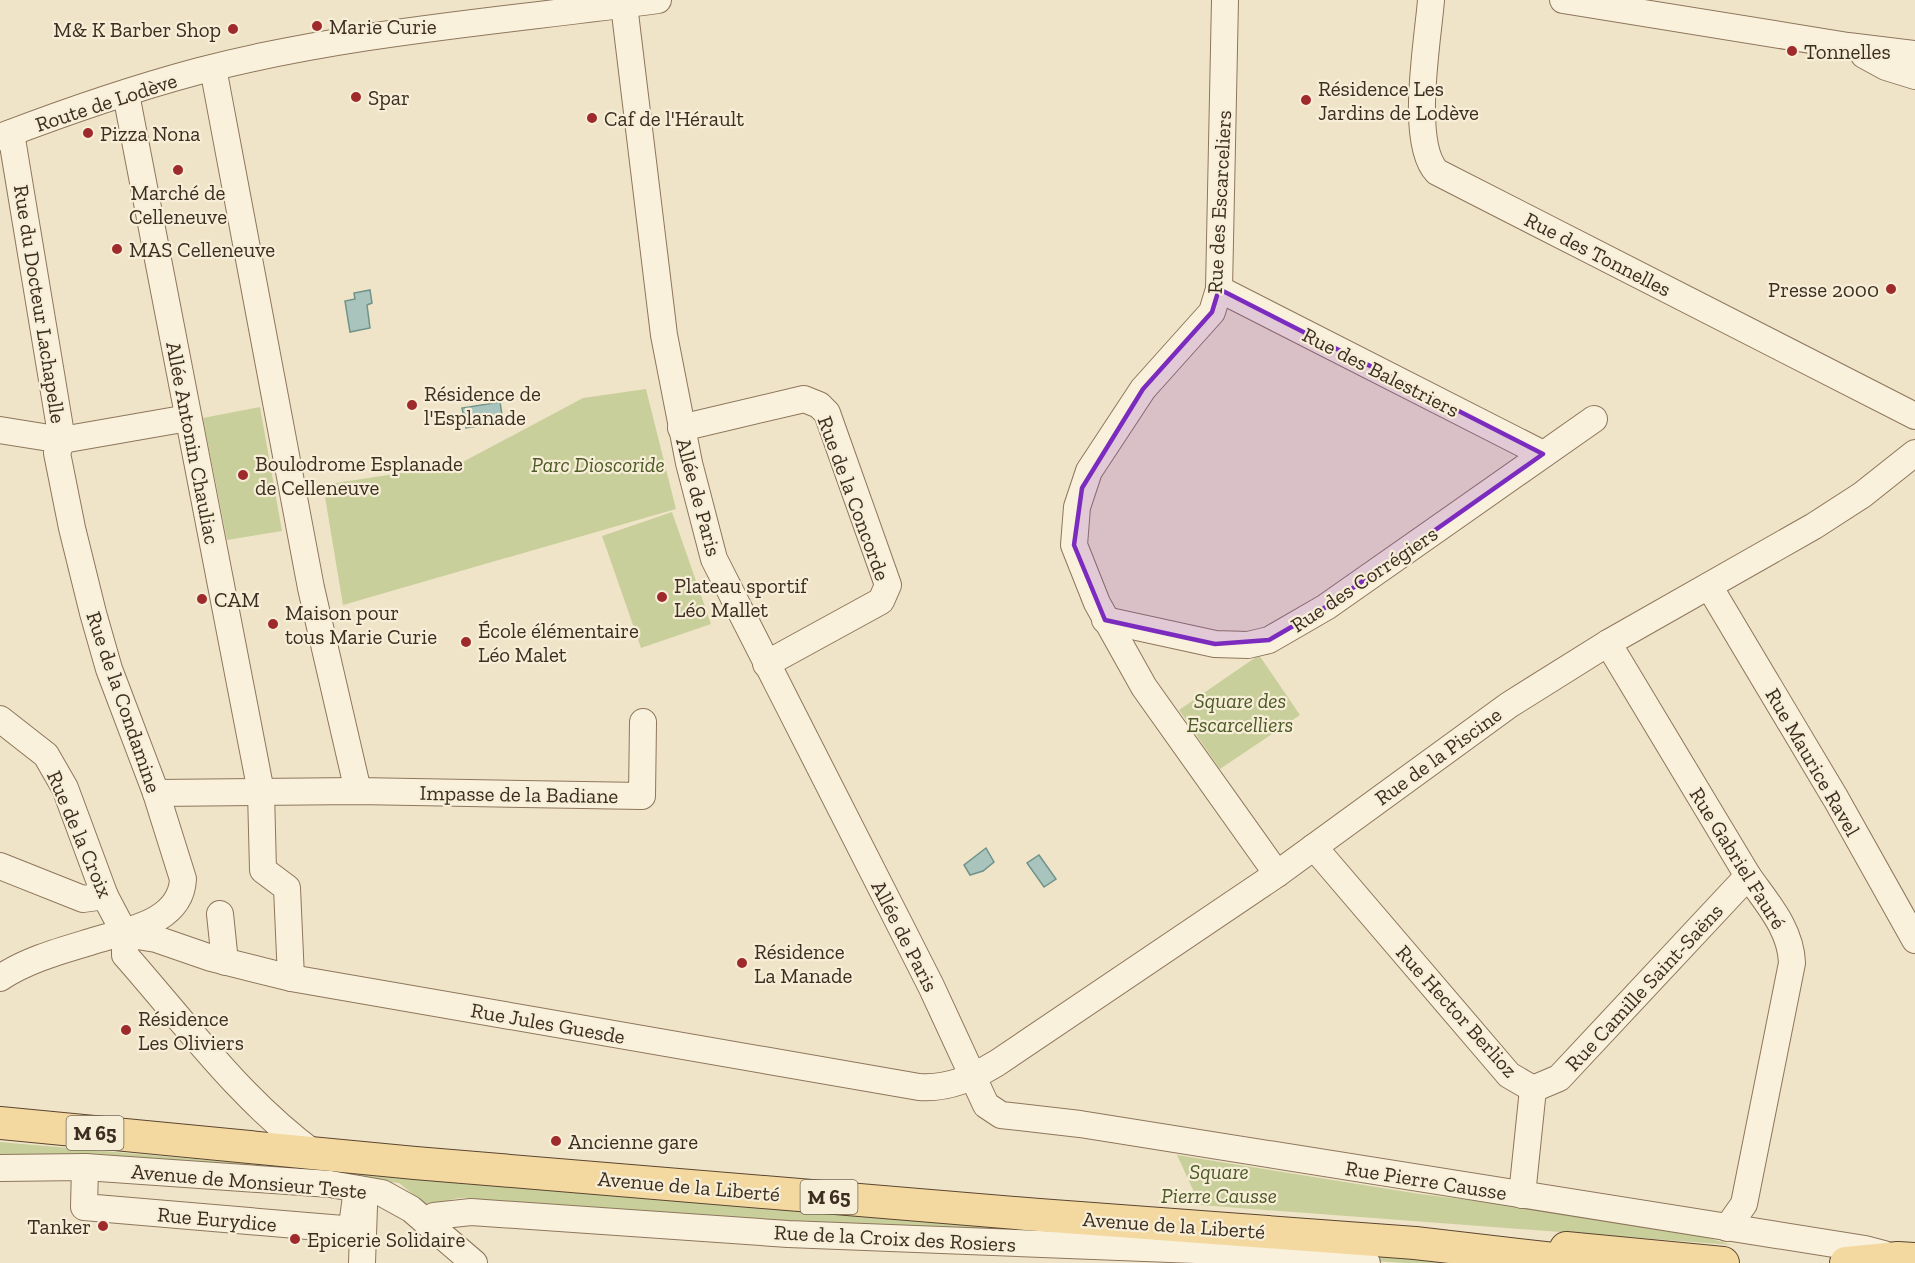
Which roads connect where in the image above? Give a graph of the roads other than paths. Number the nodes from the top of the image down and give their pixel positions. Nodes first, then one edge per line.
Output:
1 (658, 0) edge
2 (1226, 0) edge
3 (1431, 0) edge
4 (1563, 0) edge
5 (624, 5) junction
6 (1848, 46) junction
7 (1915, 54) edge
8 (213, 68) junction
9 (1915, 76) edge
10 (126, 94) junction
11 (6, 135) edge
12 (1219, 289) junction
13 (1915, 417) edge
14 (188, 418) junction
15 (1594, 418) dead end
16 (681, 428) junction
17 (0, 430) edge
18 (62, 440) junction
19 (1915, 453) edge
20 (1543, 454) junction
21 (1709, 586) junction
22 (1105, 620) junction
23 (1608, 643) junction
24 (766, 664) junction
25 (0, 718) edge
26 (643, 722) dead end
27 (358, 791) junction
28 (261, 792) junction
29 (156, 794) junction
30 (1314, 847) junction
31 (0, 866) edge
32 (1277, 874) junction
33 (1748, 876) junction
34 (105, 896) junction
35 (220, 914) dead end
36 (125, 934) junction
37 (1915, 940) edge
38 (225, 962) junction
39 (0, 978) edge
40 (291, 978) junction
41 (973, 1077) junction
42 (1533, 1089) junction
43 (0, 1123) edge
44 (315, 1154) junction
45 (85, 1167) junction
46 (0, 1168) edge
47 (363, 1190) junction
48 (1522, 1195) junction
49 (426, 1222) junction
50 (1727, 1228) junction
51 (1416, 1243) junction
52 (1044, 1254) edge
53 (1907, 1258) edge
54 (362, 1263) edge
55 (474, 1263) edge
56 (1367, 1263) edge
57 (1590, 1263) edge
58 (1723, 1263) edge
59 (1846, 1263) edge

1 - 5 street, Route de Lodève
2 - 12 street, Rue des Escarceliers
3 - 13 street, Rue des Tonnelles
4 - 6 street
5 - 8 street, Route de Lodève
5 - 16 street, Allée de Paris
6 - 7 street
6 - 9 street
8 - 10 street, Route de Lodève
8 - 27 street
10 - 11 street, Route de Lodève
10 - 14 street, Allée Antonin Chauliac
11 - 18 street, Rue du Docteur Lachapelle
12 - 20 street, Rue des Balestriers
12 - 22 street, Rue des Escarceliers
14 - 18 street
14 - 28 street, Allée Antonin Chauliac
15 - 20 street, Rue des Corrégiers
16 - 24 street, Allée de Paris
16 - 24 street, Rue de la Concorde
17 - 18 street
18 - 29 street, Rue de la Condamine
19 - 21 street, Rue de la Piscine
20 - 22 street, Rue des Corrégiers
21 - 23 street, Rue de la Piscine
21 - 37 street, Rue Maurice Ravel
22 - 32 street, Rue des Escarceliers
23 - 30 street, Rue de la Piscine
23 - 33 street, Rue Gabriel Fauré
24 - 41 street, Allée de Paris
25 - 34 street, Rue de la Croix
26 - 27 street, Impasse de la Badiane
27 - 28 street
28 - 29 street
28 - 40 street, Allée Antonin Chauliac
29 - 36 street, Rue de la Condamine
30 - 32 street, Rue de la Piscine
30 - 42 street, Rue Hector Berlioz
31 - 34 street
32 - 41 street, Rue de la Piscine
33 - 42 street, Rue Camille Saint-Saëns
33 - 50 street, Rue Gabriel Fauré
34 - 36 street, Rue de la Croix
35 - 38 street
36 - 38 street, Rue Jules Guesde
36 - 39 street
36 - 44 street, Rue de la Croix
38 - 40 street, Rue Jules Guesde
40 - 41 street, Rue Jules Guesde
41 - 48 street, Rue Pierre Causse
42 - 48 street, Rue Hector Berlioz
43 - 44 main road, Avenue de la Liberté / M 65
44 - 51 main road, Avenue de la Liberté / M 65
45 - 46 street, Avenue de Monsieur Teste
45 - 47 street, Avenue de Monsieur Teste
45 - 47 street, Rue Eurydice
47 - 49 street, Avenue de Monsieur Teste
47 - 54 street
48 - 50 street, Rue Pierre Causse
49 - 52 street, Rue de la Croix des Rosiers
49 - 55 street, Avenue de Monsieur Teste
50 - 53 street, Rue Pierre Causse
51 - 57 main road, Avenue de la Liberté / M 65
51 - 58 main road, Avenue de la Liberté
52 - 56 street, Rue de la Croix des Rosiers
53 - 59 main road

